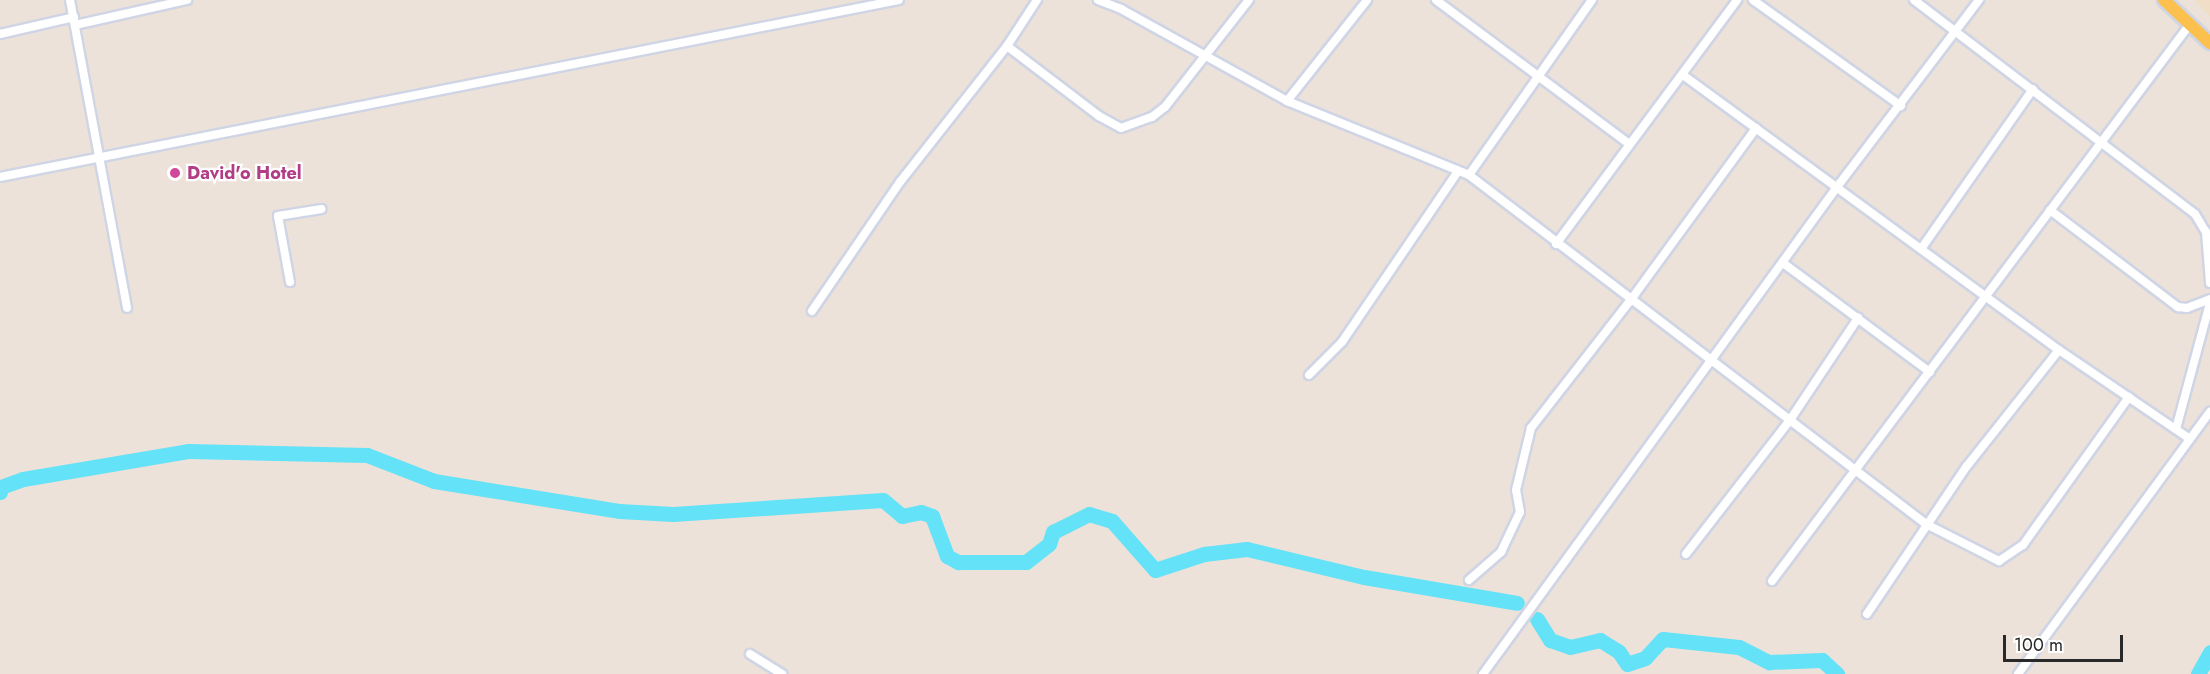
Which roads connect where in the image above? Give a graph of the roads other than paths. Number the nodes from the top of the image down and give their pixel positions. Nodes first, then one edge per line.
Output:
1 (70, 0) edge
2 (187, 0) edge
3 (899, 0) edge
4 (1037, 0) edge
5 (1098, 0) edge
6 (1249, 0) edge
7 (1367, 0) edge
8 (1436, 0) edge
9 (1592, 0) edge
10 (1737, 0) edge
11 (1753, 0) edge
12 (1914, 0) edge
13 (1979, 0) edge
14 (2164, 0) edge
15 (75, 21) junction
16 (2190, 24) junction
17 (1956, 31) junction
18 (0, 34) edge
19 (2210, 43) edge
20 (1007, 45) junction
21 (1207, 57) junction
22 (1538, 74) junction
23 (1683, 75) junction
24 (2033, 89) junction
25 (1287, 101) junction
26 (1901, 105) junction
27 (1756, 128) junction
28 (2100, 140) junction
29 (1629, 144) junction
30 (101, 157) junction
31 (1457, 173) junction
32 (1469, 175) junction
33 (0, 177) edge
34 (1837, 187) junction
35 (321, 209) dead end
36 (2050, 210) junction
37 (1556, 244) junction
38 (1921, 249) junction
39 (1783, 263) junction
40 (290, 282) dead end
41 (2210, 283) edge
42 (1987, 298) junction
43 (1630, 301) junction
44 (2210, 301) edge
45 (126, 308) dead end
46 (812, 311) dead end
47 (1858, 318) junction
48 (2059, 350) junction
49 (1712, 359) junction
50 (1930, 372) junction
51 (1309, 375) dead end
52 (2129, 397) junction
53 (2210, 412) edge
54 (1790, 420) junction
55 (2176, 429) junction
56 (2190, 439) junction
57 (1857, 472) junction
58 (1926, 524) junction
59 (1686, 554) dead end
60 (1469, 580) dead end
61 (1772, 580) dead end
62 (1867, 614) dead end
63 (750, 654) dead end
64 (782, 674) edge
65 (1483, 674) edge
66 (2018, 674) edge

1 - 15 street
2 - 15 street
3 - 30 street
4 - 20 street
5 - 21 street
6 - 21 street
7 - 25 street
8 - 22 street
9 - 22 street
10 - 23 street
11 - 26 street
12 - 17 street
13 - 17 street
14 - 16 main road
15 - 18 street
15 - 30 street
16 - 19 main road
16 - 28 street
17 - 24 street
17 - 26 street
20 - 21 street
20 - 46 street
21 - 25 street
22 - 29 street
22 - 32 street
23 - 27 street
23 - 29 street
24 - 28 street
24 - 38 street
25 - 31 street
26 - 34 street
27 - 34 street
27 - 43 street
28 - 36 street
28 - 41 street
29 - 37 street
30 - 33 street
30 - 45 street
31 - 32 street
31 - 51 street
32 - 37 street
34 - 38 street
34 - 39 street
35 - 40 street
36 - 42 street
36 - 44 street
37 - 43 street
38 - 42 street
39 - 47 street
39 - 49 street
42 - 48 street
42 - 50 street
43 - 49 street
43 - 60 street
44 - 55 street
47 - 50 street
47 - 54 street
48 - 52 street
48 - 58 street
49 - 54 street
49 - 65 street
50 - 57 street
52 - 55 street
52 - 58 street
53 - 56 street
54 - 57 street
54 - 59 street
55 - 56 street
56 - 66 street
57 - 58 street
57 - 61 street
58 - 62 street
63 - 64 street

